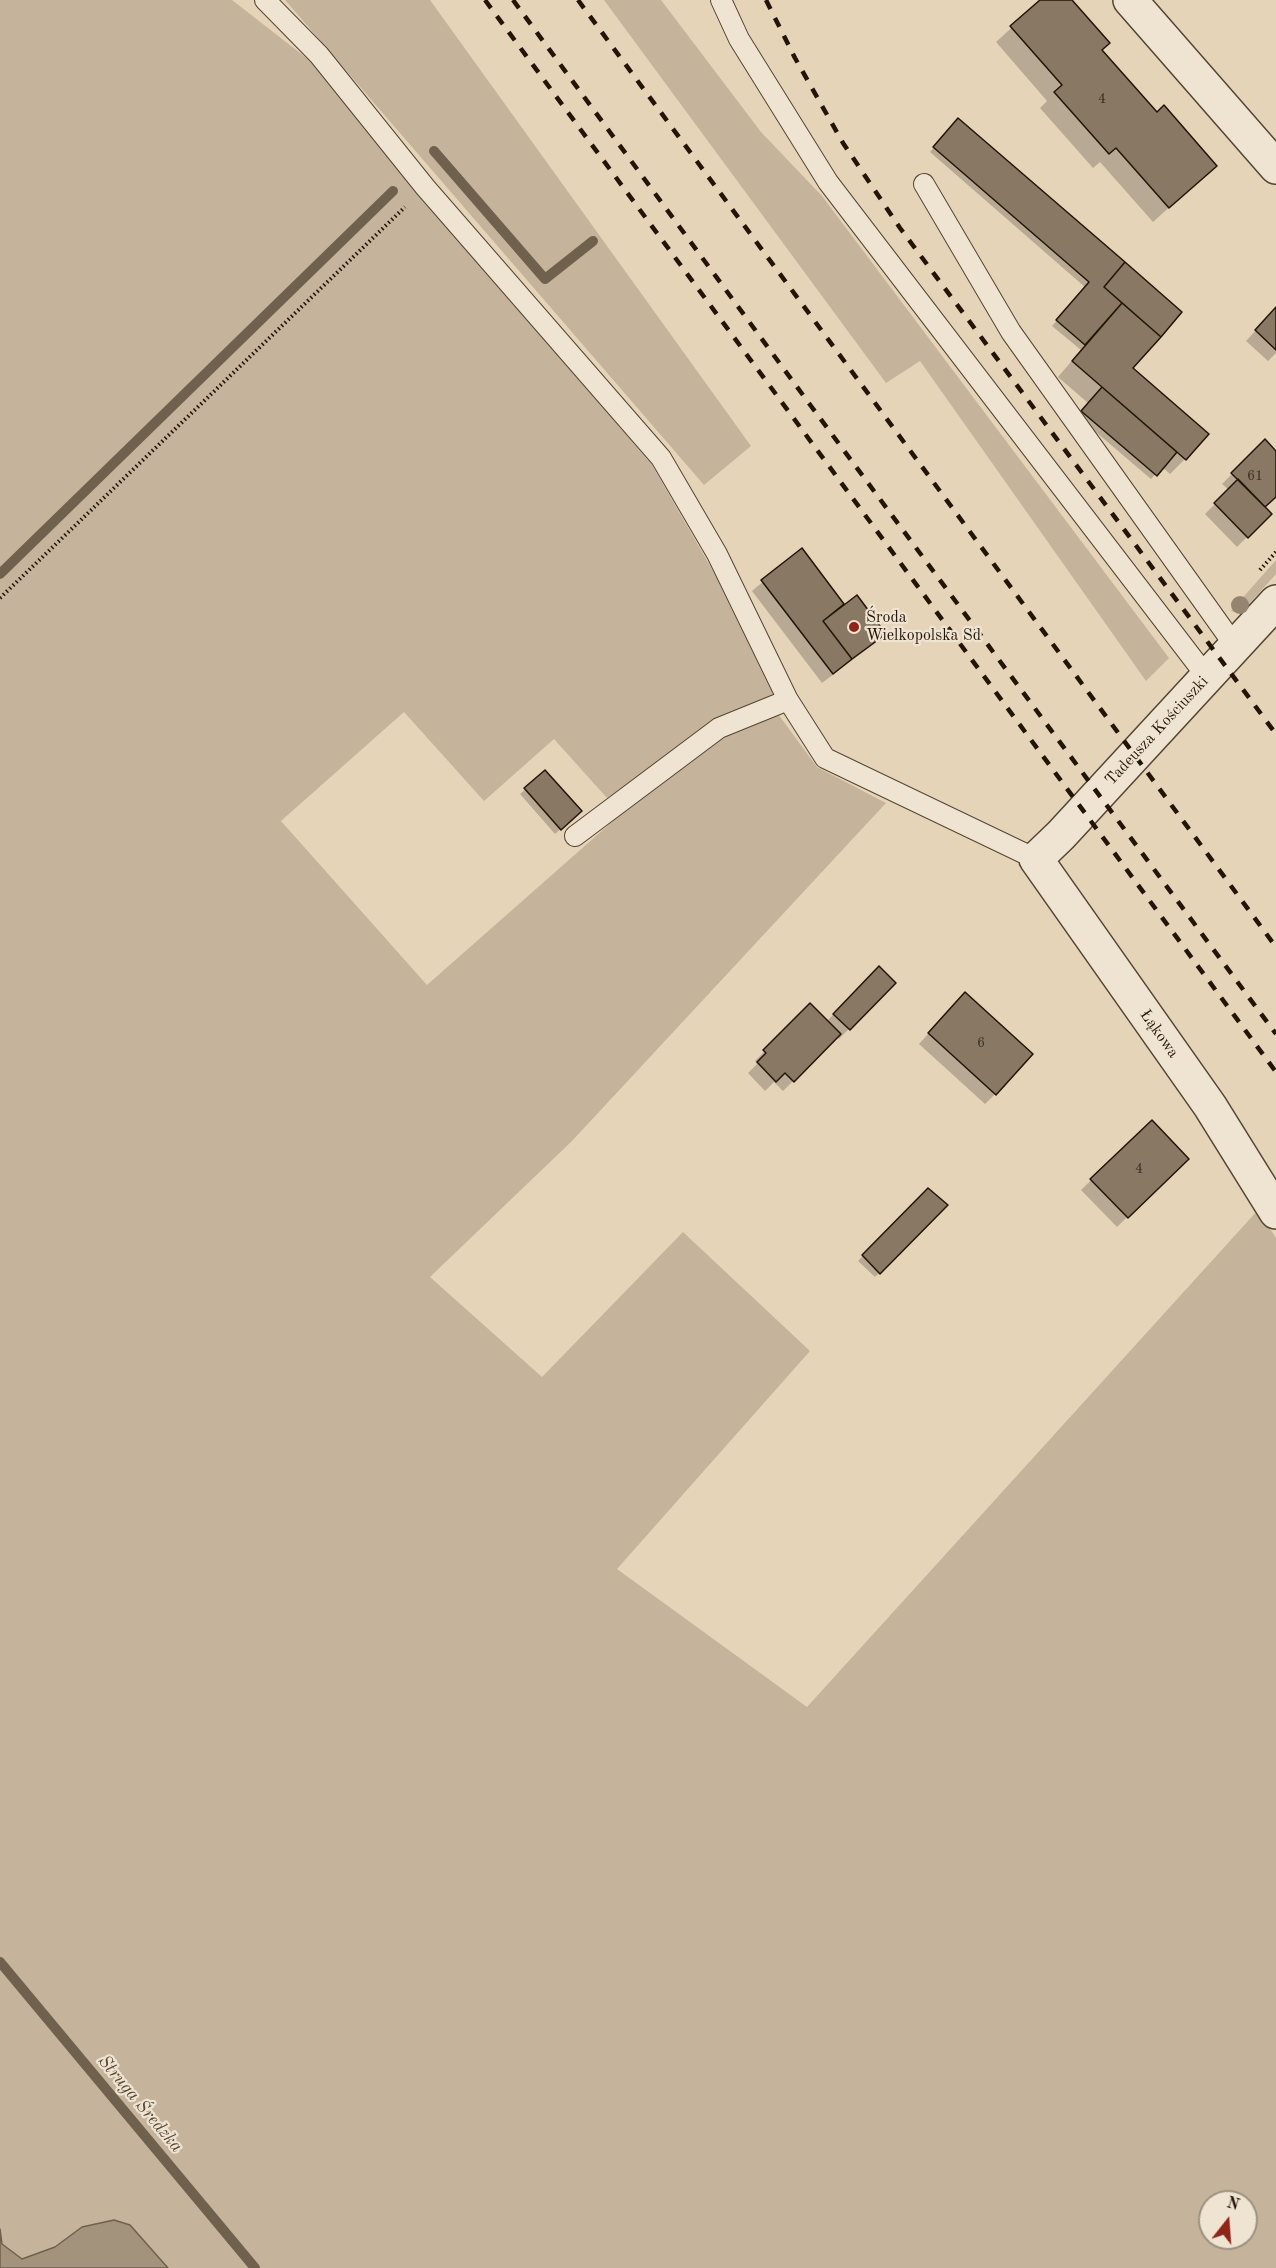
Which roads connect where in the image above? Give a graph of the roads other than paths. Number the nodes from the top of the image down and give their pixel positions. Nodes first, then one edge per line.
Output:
1 (265, 0) edge
2 (721, 0) edge
3 (1130, 0) edge
4 (1276, 167) edge
5 (924, 184) dead end
6 (1276, 602) edge
7 (1235, 646) junction
8 (1207, 677) junction
9 (788, 700) junction
10 (575, 836) dead end
11 (1036, 859) junction
12 (1276, 1212) edge

1 - 9 lane
2 - 8 lane
3 - 4 street
5 - 7 lane
6 - 7 street, Tadeusza Kościuszki
7 - 8 street, Tadeusza Kościuszki
8 - 11 street, Tadeusza Kościuszki
9 - 10 lane
9 - 11 lane
11 - 12 street, Łąkowa

